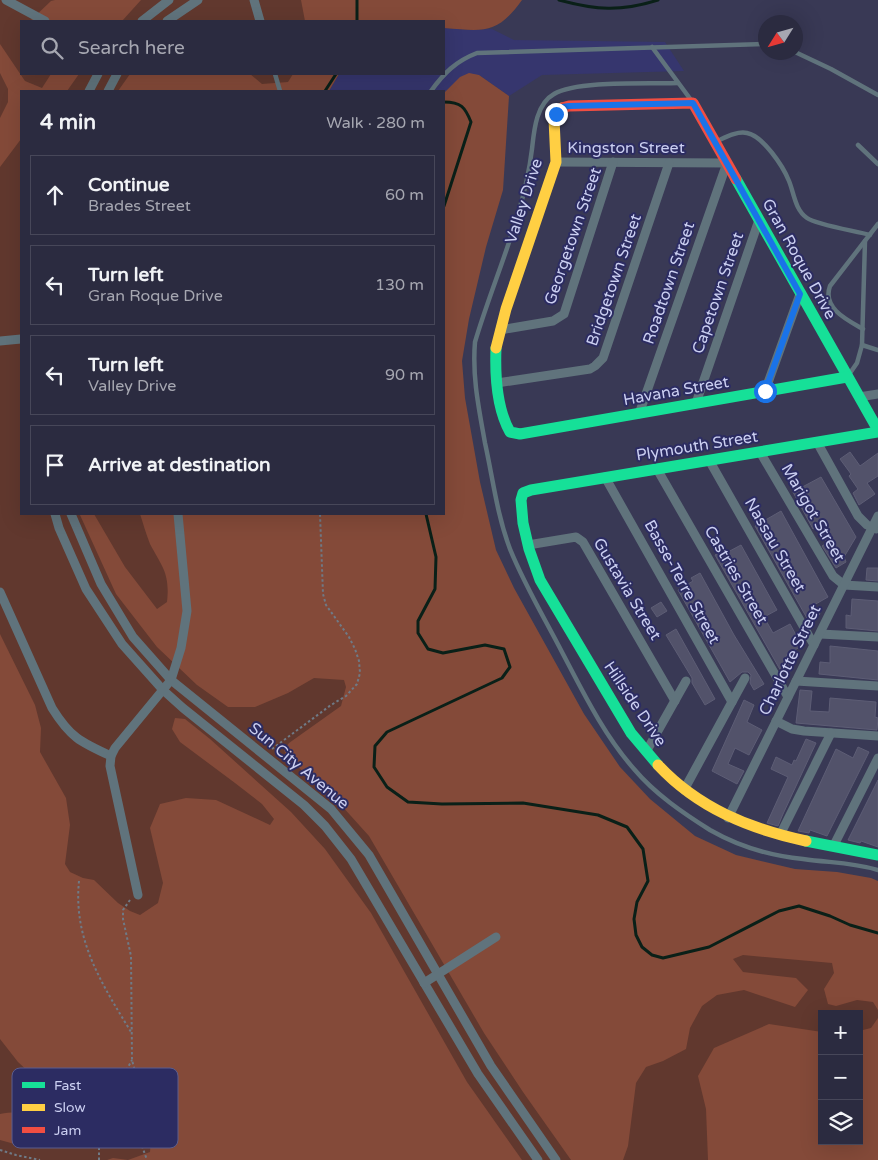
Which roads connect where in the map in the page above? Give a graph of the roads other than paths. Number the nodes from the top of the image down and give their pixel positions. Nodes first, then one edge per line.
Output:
1 (6, 0) edge
2 (169, 0) edge
3 (198, 0) edge
4 (254, 0) edge
5 (43, 20) edge
6 (143, 20) edge
7 (168, 20) edge
8 (260, 20) edge
9 (758, 44) edge
10 (652, 47) junction
11 (803, 56) edge
12 (97, 75) edge
13 (117, 75) edge
14 (275, 75) edge
15 (445, 75) edge
16 (445, 75) edge
17 (678, 83) junction
18 (90, 90) edge
19 (109, 90) edge
20 (280, 90) edge
21 (432, 90) edge
22 (878, 95) edge
23 (693, 103) junction
24 (715, 142) junction
25 (858, 145) dead end
26 (556, 162) junction
27 (613, 162) junction
28 (669, 162) junction
29 (727, 163) junction
30 (878, 164) edge
31 (759, 220) junction
32 (878, 224) edge
33 (870, 235) junction
34 (865, 241) junction
35 (800, 294) junction
36 (863, 329) junction
37 (500, 330) junction
38 (20, 339) edge
39 (0, 341) edge
40 (862, 345) junction
41 (878, 350) edge
42 (847, 377) junction
43 (497, 384) junction
44 (765, 391) junction
45 (878, 394) edge
46 (859, 398) junction
47 (696, 403) junction
48 (639, 414) junction
49 (878, 431) edge
50 (510, 432) joint
51 (817, 442) junction
52 (760, 452) junction
53 (709, 460) junction
54 (657, 469) junction
55 (606, 477) junction
56 (523, 493) joint
57 (55, 515) edge
58 (71, 515) edge
59 (178, 515) edge
60 (878, 516) edge
61 (875, 529) edge
62 (528, 545) junction
63 (844, 585) junction
64 (878, 587) edge
65 (0, 592) edge
66 (820, 634) junction
67 (878, 637) edge
68 (814, 645) junction
69 (745, 678) dead end
70 (171, 680) junction
71 (686, 681) dead end
72 (796, 681) junction
73 (878, 686) edge
74 (163, 690) junction
75 (788, 697) junction
76 (675, 701) junction
77 (732, 702) junction
78 (776, 721) junction
79 (831, 733) junction
80 (878, 736) edge
81 (646, 752) junction
82 (111, 756) junction
83 (878, 758) edge
84 (684, 790) junction
85 (728, 818) junction
86 (780, 835) junction
87 (834, 845) junction
88 (878, 855) edge
89 (878, 870) edge
90 (138, 895) road end
91 (496, 937) dead end
92 (438, 974) junction
93 (424, 983) junction
94 (538, 1160) edge
95 (556, 1160) edge

1 - 5 street
2 - 6 street
3 - 7 street
4 - 8 street
9 - 10 lane
10 - 15 lane
10 - 17 lane
11 - 22 lane
12 - 18 street
13 - 19 street
14 - 20 lane
16 - 21 lane
17 - 23 lane
17 - 89 lane
23 - 24 street, Gran Roque Drive
23 - 26 street, Valley Drive
24 - 29 street, Gran Roque Drive
24 - 33 lane
25 - 30 lane
26 - 27 street, Kingston Street
26 - 37 street, Valley Drive
27 - 28 street, Kingston Street
27 - 37 street, Georgetown Street
28 - 29 street, Kingston Street
28 - 43 street, Bridgetown Street
29 - 31 street, Gran Roque Drive
29 - 48 street, Roadtown Street
31 - 35 street, Gran Roque Drive
31 - 47 street, Capetown Street
32 - 33 lane
33 - 34 lane
34 - 36 lane
34 - 36 lane
35 - 42 street, Gran Roque Drive
35 - 44 street
36 - 40 lane
37 - 43 street, Valley Drive
38 - 39 street
40 - 41 lane
40 - 42 lane
42 - 44 street, Havana Street
42 - 46 street, Gran Roque Drive
43 - 50 street, Valley Drive
44 - 47 street, Havana Street
45 - 46 street
46 - 49 street, Gran Roque Drive
47 - 48 street, Havana Street
48 - 50 street, Havana Street
49 - 51 street, Plymouth Street
51 - 52 street, Plymouth Street
51 - 61 street
52 - 53 street, Plymouth Street
52 - 63 street, Marigot Street
53 - 54 street, Plymouth Street
53 - 68 street, Nassau Street
54 - 55 street, Plymouth Street
54 - 75 street, Castries Street
55 - 56 street, Plymouth Street
55 - 77 street, Basse-Terre Street
56 - 62 street, Hillside Drive
57 - 74 street, Sun City Avenue
58 - 70 street, Sun City Avenue
59 - 70 street
60 - 61 street, Charlotte Street
61 - 63 street, Charlotte Street
62 - 76 street, Gustavia Street
62 - 81 street, Hillside Drive
63 - 64 street
63 - 66 street, Charlotte Street
65 - 82 street
66 - 67 street
66 - 68 street, Charlotte Street
68 - 72 street, Charlotte Street
69 - 77 street
70 - 74 street
70 - 92 street, Sun City Avenue
71 - 76 street
72 - 73 street
72 - 75 street, Charlotte Street
74 - 82 street
74 - 93 street, Sun City Avenue
75 - 78 street, Charlotte Street
76 - 81 street
77 - 84 street
78 - 79 street
78 - 85 street, Charlotte Street
79 - 80 street
79 - 86 street
81 - 84 street, Hillside Drive
82 - 90 street
83 - 87 street
84 - 85 street, Hillside Drive
85 - 86 street, Hillside Drive
86 - 87 street, Hillside Drive
87 - 88 street, Hillside Drive
91 - 92 street
92 - 93 street
92 - 95 street, Sun City Avenue
93 - 94 street, Sun City Avenue

